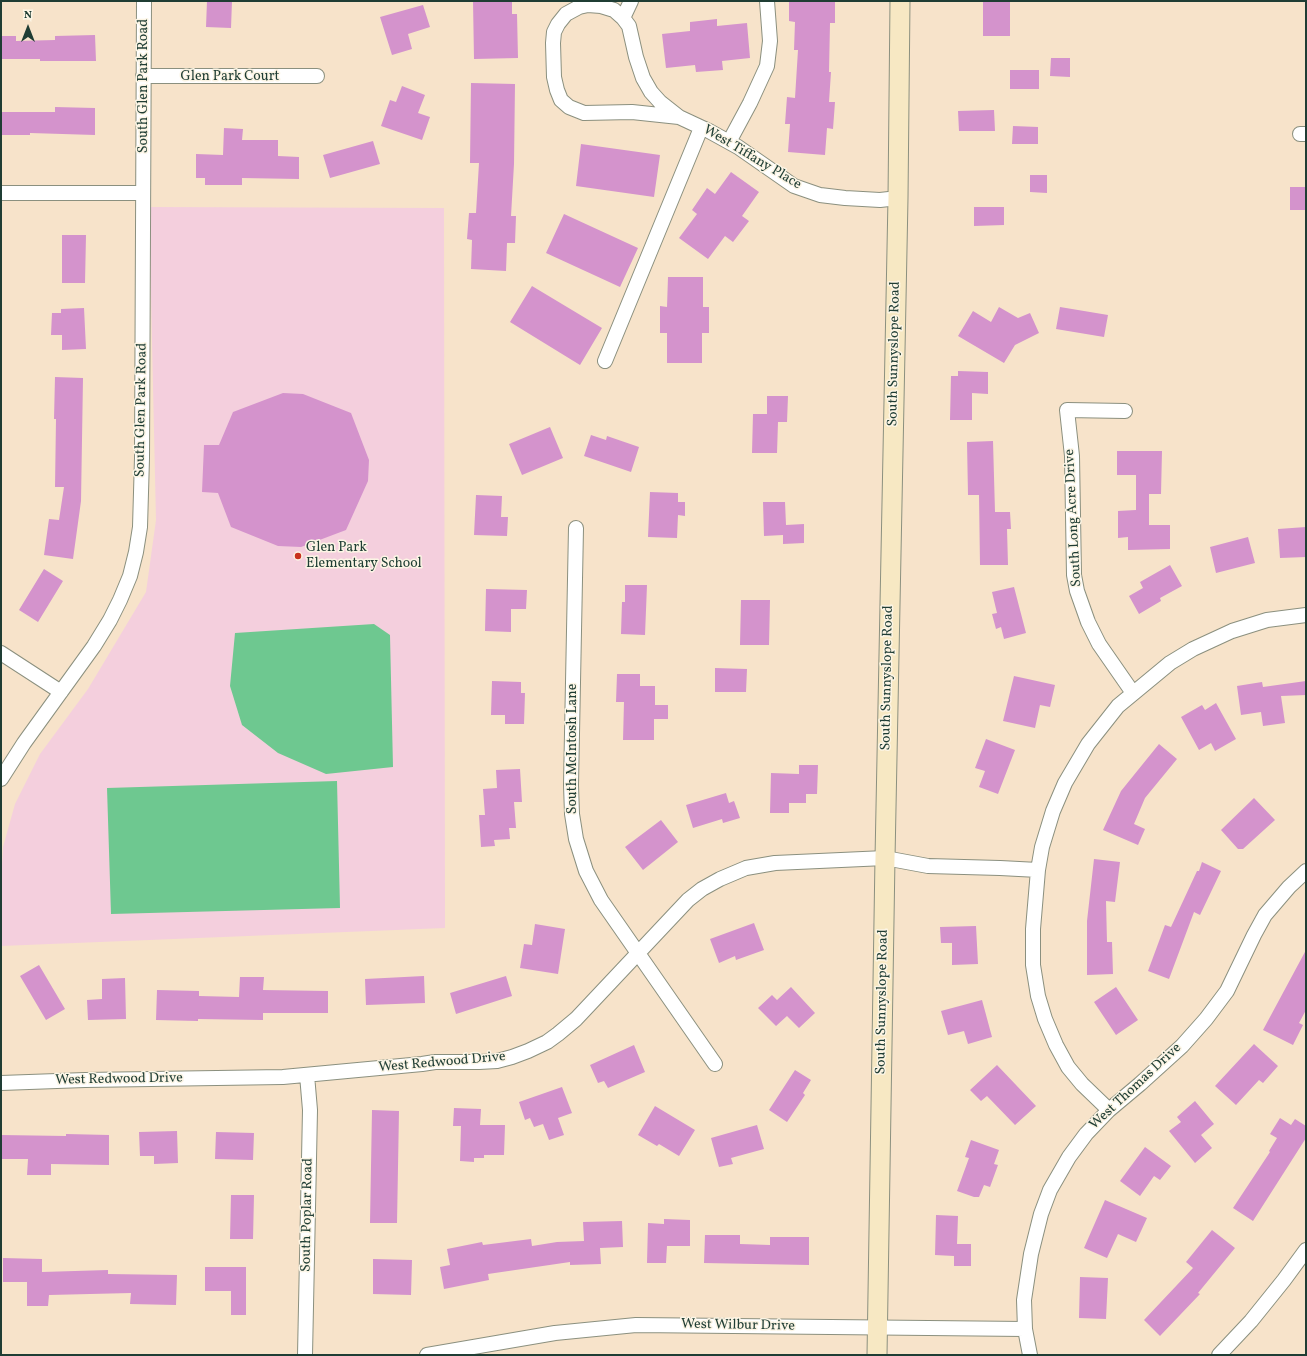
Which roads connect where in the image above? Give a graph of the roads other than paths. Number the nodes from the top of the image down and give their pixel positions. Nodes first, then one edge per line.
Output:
1 (144, 1) edge
2 (631, 1) edge
3 (767, 1) edge
4 (900, 1) edge
5 (624, 18) junction
6 (143, 76) junction
7 (317, 76) dead end
8 (679, 117) junction
9 (701, 128) junction
10 (729, 142) junction
11 (1, 193) edge
12 (143, 193) junction
13 (898, 198) junction
14 (605, 361) dead end
15 (1125, 411) dead end
16 (576, 528) dead end
17 (1306, 615) edge
18 (1, 653) edge
19 (61, 692) junction
20 (1133, 693) junction
21 (1, 780) edge
22 (885, 858) junction
23 (1038, 870) junction
24 (1306, 871) edge
25 (637, 953) junction
26 (715, 1064) dead end
27 (307, 1075) junction
28 (1, 1083) edge
29 (1109, 1110) junction
30 (1306, 1250) edge
31 (878, 1328) junction
32 (1025, 1329) junction
33 (305, 1355) edge
34 (427, 1355) edge
35 (877, 1355) edge
36 (1030, 1355) edge
37 (1219, 1355) edge

1 - 6 street, South Glen Park Road
2 - 5 street
3 - 10 street
4 - 13 street, South Sunnyslope Road
5 - 8 street, West Tiffany Place
5 - 8 street, West Tiffany Place
6 - 7 street, Glen Park Court
6 - 12 street, South Glen Park Road
8 - 9 street, West Tiffany Place
9 - 10 street, West Tiffany Place
9 - 14 street
10 - 13 street, West Tiffany Place
11 - 12 street
12 - 19 street, South Glen Park Road
13 - 22 street, South Sunnyslope Road
15 - 20 street, South Long Acre Drive
16 - 25 street, South McIntosh Lane
17 - 20 street
18 - 19 street
19 - 21 street, South Glen Park Road
20 - 23 street
22 - 23 street, West Redwood Drive
22 - 25 street, West Redwood Drive
22 - 31 street, South Sunnyslope Road
23 - 29 street
24 - 29 street, West Thomas Drive
25 - 26 street, South McIntosh Lane
25 - 27 street, West Redwood Drive
27 - 28 street, West Redwood Drive
27 - 33 street, South Poplar Road
29 - 32 street, West Thomas Drive
30 - 37 street
31 - 32 street, West Wilbur Drive
31 - 34 street, West Wilbur Drive
31 - 35 street, South Sunnyslope Road
32 - 36 street

